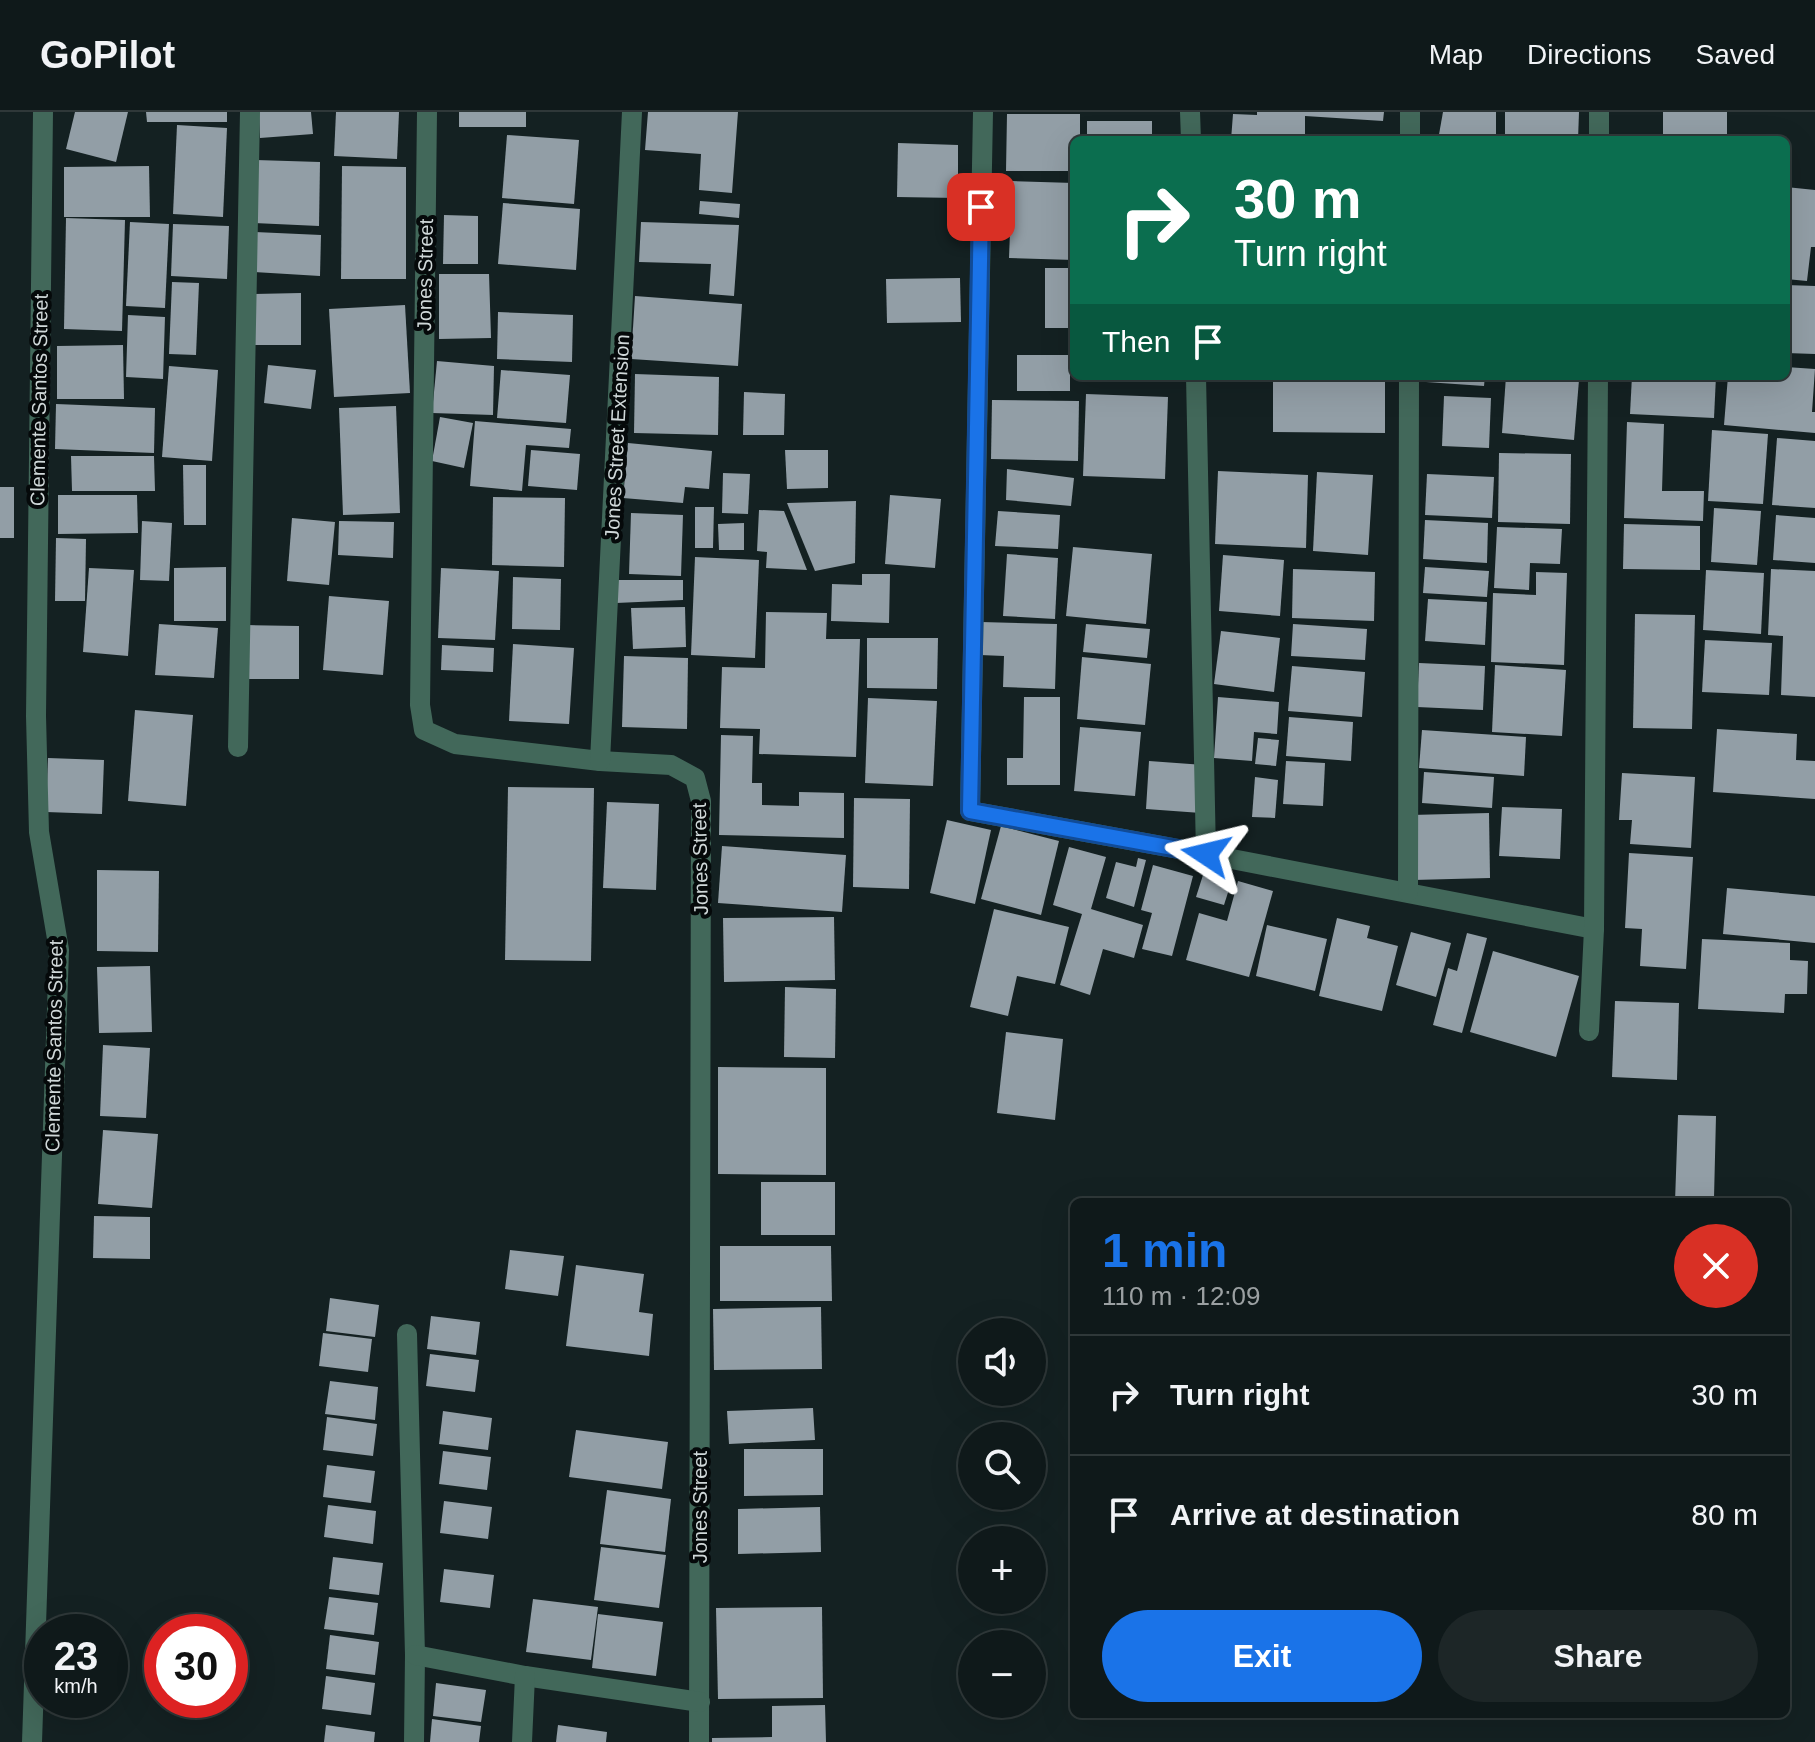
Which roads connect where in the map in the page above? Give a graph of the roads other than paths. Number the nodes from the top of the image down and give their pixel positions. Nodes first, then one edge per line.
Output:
1 (43, 112) edge
2 (250, 112) edge
3 (427, 112) edge
4 (632, 112) edge
5 (983, 112) edge
6 (1190, 112) edge
7 (1410, 112) edge
8 (1599, 112) edge
9 (1191, 136) edge
10 (1410, 136) edge
11 (1599, 136) edge
12 (1196, 380) edge
13 (1409, 380) edge
14 (1598, 380) edge
15 (238, 747) dead end
16 (600, 761) junction
17 (1206, 854) junction
18 (1408, 892) junction
19 (1594, 929) junction
20 (1589, 1031) dead end
21 (407, 1334) dead end
22 (415, 1655) junction
23 (525, 1676) junction
24 (700, 1702) junction
25 (32, 1742) edge
26 (414, 1742) edge
27 (522, 1742) edge
28 (699, 1742) edge

1 - 25 street, Clemente Santos Street
2 - 15 street
3 - 16 street, Jones Street
4 - 16 street, Jones Street Extension
5 - 17 street
6 - 9 street
7 - 10 street
8 - 11 street
12 - 17 street
13 - 18 street
14 - 19 street
16 - 24 street, Jones Street
17 - 18 street
18 - 19 street
19 - 20 street
21 - 22 street
22 - 23 street
22 - 26 street
23 - 24 street
23 - 27 street
24 - 28 street, Jones Street

